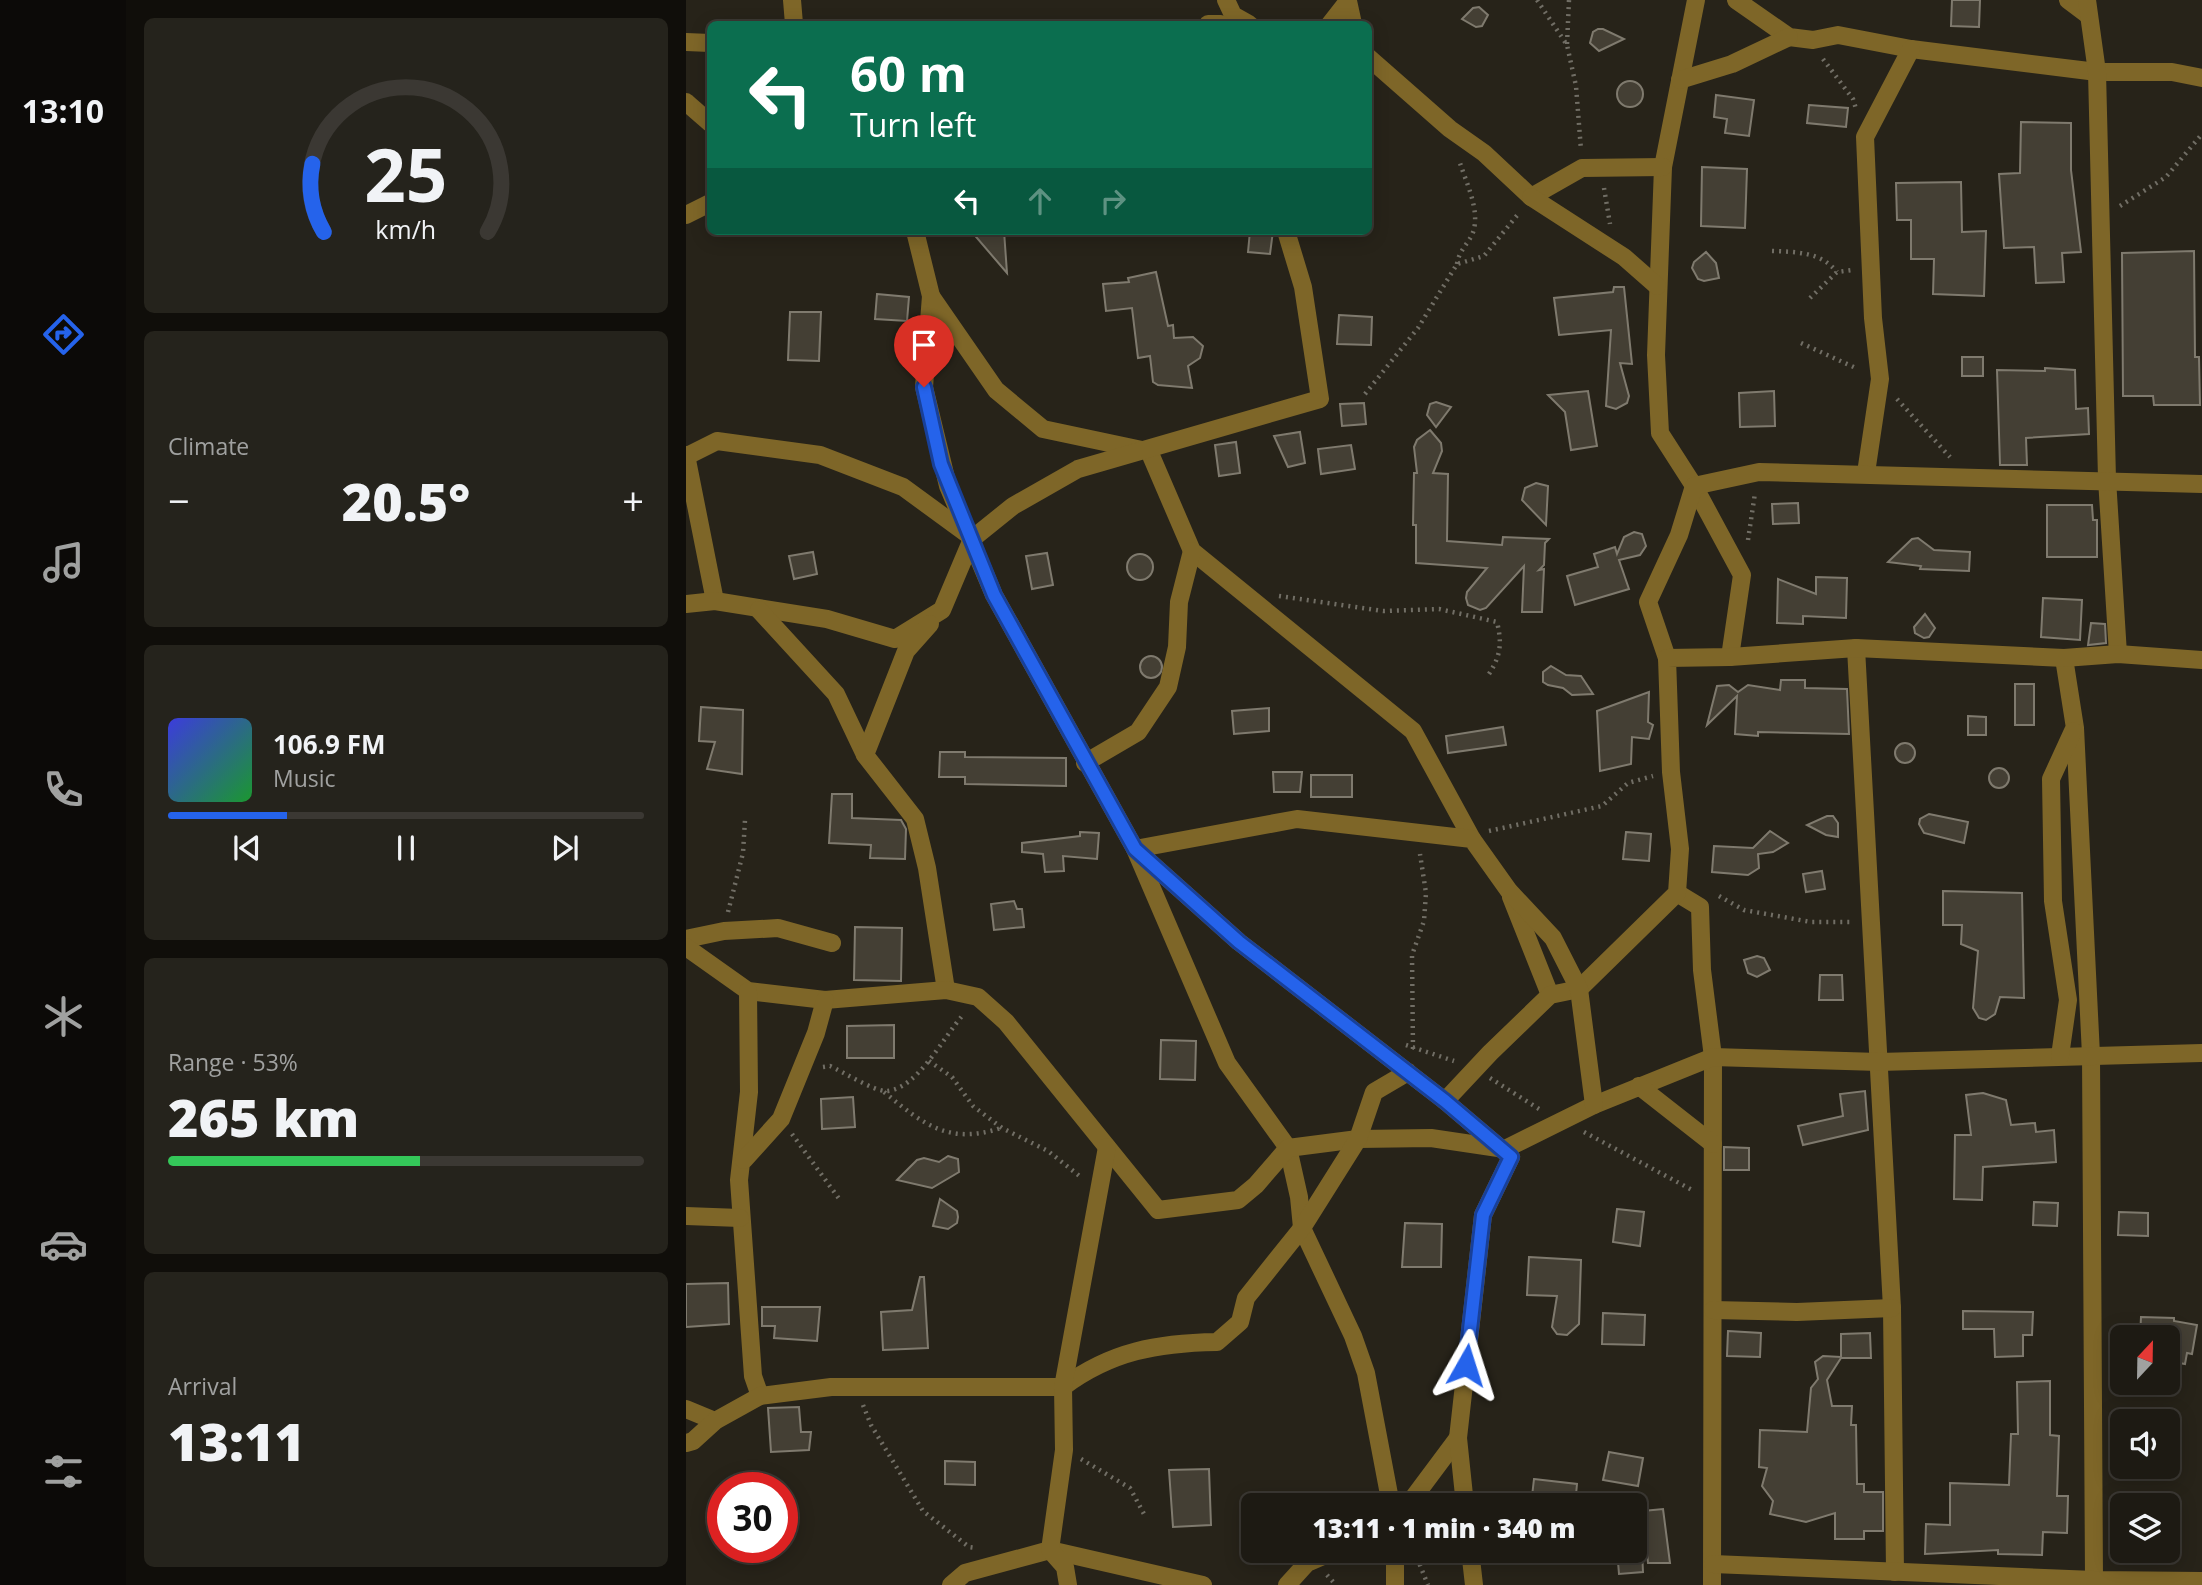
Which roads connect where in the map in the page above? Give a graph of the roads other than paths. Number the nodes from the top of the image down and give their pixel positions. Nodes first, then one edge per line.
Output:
1 (792, 0) edge
2 (1226, 0) edge
3 (1696, 0) edge
4 (1736, 0) edge
5 (2068, 0) edge
6 (2087, 8) edge
7 (794, 21) edge
8 (1244, 21) edge
9 (1332, 21) edge
10 (1352, 21) edge
11 (1789, 37) junction
12 (686, 42) edge
13 (707, 43) edge
14 (1911, 49) junction
15 (1372, 61) edge
16 (2097, 72) junction
17 (2202, 78) edge
18 (1680, 80) junction
19 (686, 102) edge
20 (707, 120) edge
21 (1663, 167) junction
22 (1531, 197) junction
23 (707, 204) edge
24 (686, 215) edge
25 (916, 235) edge
26 (1287, 235) edge
27 (1657, 286) junction
28 (931, 296) junction
29 (1149, 451) junction
30 (687, 456) edge
31 (1866, 473) junction
32 (2107, 479) junction
33 (2202, 484) edge
34 (1695, 486) junction
35 (972, 538) junction
36 (1192, 551) junction
37 (715, 601) junction
38 (686, 604) edge
39 (759, 610) junction
40 (943, 610) junction
41 (1856, 648) junction
42 (2118, 654) junction
43 (1730, 657) junction
44 (1667, 658) junction
45 (2064, 659) junction
46 (2202, 660) edge
47 (2075, 728) junction
48 (865, 755) junction
49 (1085, 762) junction
50 (1472, 838) junction
51 (1135, 849) junction
52 (1509, 891) junction
53 (1677, 893) junction
54 (686, 939) edge
55 (832, 943) dead end
56 (686, 947) edge
57 (1579, 989) junction
58 (946, 990) junction
59 (748, 991) junction
60 (1550, 995) junction
61 (825, 1000) junction
62 (2202, 1052) edge
63 (2091, 1055) junction
64 (2060, 1056) junction
65 (1713, 1057) junction
66 (1879, 1062) junction
67 (1408, 1072) junction
68 (1639, 1087) junction
69 (1445, 1101) junction
70 (1594, 1105) junction
71 (1358, 1139) junction
72 (1713, 1144) junction
73 (1107, 1147) junction
74 (1288, 1148) junction
75 (1505, 1149) junction
76 (744, 1160) junction
77 (686, 1216) edge
78 (740, 1217) junction
79 (1302, 1228) junction
80 (1892, 1308) junction
81 (1713, 1310) junction
82 (1063, 1387) junction
83 (760, 1396) junction
84 (686, 1409) edge
85 (715, 1421) junction
86 (1458, 1438) junction
87 (686, 1443) edge
88 (1389, 1493) edge
89 (1417, 1493) edge
90 (1464, 1493) edge
91 (1050, 1550) junction
92 (1307, 1563) edge
93 (1395, 1563) edge
94 (1471, 1563) edge
95 (1713, 1564) junction
96 (1895, 1572) junction
97 (2094, 1580) junction
98 (2202, 1581) edge
99 (951, 1585) edge
100 (1068, 1585) edge
101 (1203, 1585) edge
102 (1287, 1585) edge
103 (1395, 1585) edge
104 (1474, 1585) edge
105 (1712, 1585) edge

1 - 7 street
2 - 8 street
3 - 18 street
4 - 11 street
5 - 6 street
6 - 16 street
9 - 10 street
11 - 14 street
11 - 18 street
12 - 13 street
14 - 16 street
14 - 31 street
15 - 22 street
16 - 17 street
16 - 32 street
18 - 21 street
19 - 20 street
21 - 22 street
21 - 27 street
22 - 27 street
23 - 24 street
25 - 28 street
26 - 29 street
27 - 34 street
28 - 29 street
28 - 35 street
29 - 35 street
29 - 36 street
30 - 35 street
30 - 37 street
31 - 32 street
31 - 34 street
32 - 33 street
32 - 42 street
34 - 43 street
34 - 44 street
35 - 40 street
35 - 49 street
36 - 49 street
36 - 50 street
37 - 38 street
37 - 39 street
39 - 40 street
39 - 48 street
40 - 48 street
41 - 43 street
41 - 45 street
41 - 66 street
42 - 45 street
42 - 46 street
43 - 44 street
44 - 53 street
45 - 47 street
47 - 63 street
47 - 64 street
48 - 58 street
49 - 51 street
50 - 51 street
50 - 52 street
51 - 67 street
51 - 74 street
52 - 57 street
52 - 60 street
53 - 57 street
53 - 65 street
54 - 55 street
56 - 59 street
57 - 60 street
57 - 70 street
58 - 61 street
58 - 73 street
59 - 61 street
59 - 76 street
60 - 69 street
61 - 76 street
62 - 63 street
63 - 64 street
63 - 97 street
64 - 66 street
65 - 66 street
65 - 68 street
65 - 72 street
66 - 80 street
67 - 69 street
67 - 71 street
68 - 70 street
68 - 72 street
69 - 75 street
70 - 75 street
71 - 74 street
71 - 75 street
71 - 79 street
72 - 81 street
73 - 74 street
73 - 82 street
74 - 79 street
75 - 86 street
76 - 78 street
77 - 78 street
78 - 83 street
79 - 82 street
79 - 88 street
80 - 81 street
80 - 96 street
81 - 95 street
82 - 83 street
82 - 91 street
83 - 85 street
84 - 85 street
85 - 87 street
86 - 89 street
86 - 90 street
91 - 99 street
91 - 100 street
91 - 101 street
92 - 102 street
93 - 103 street
94 - 104 street
95 - 96 street
95 - 105 street
96 - 97 street
97 - 98 street

